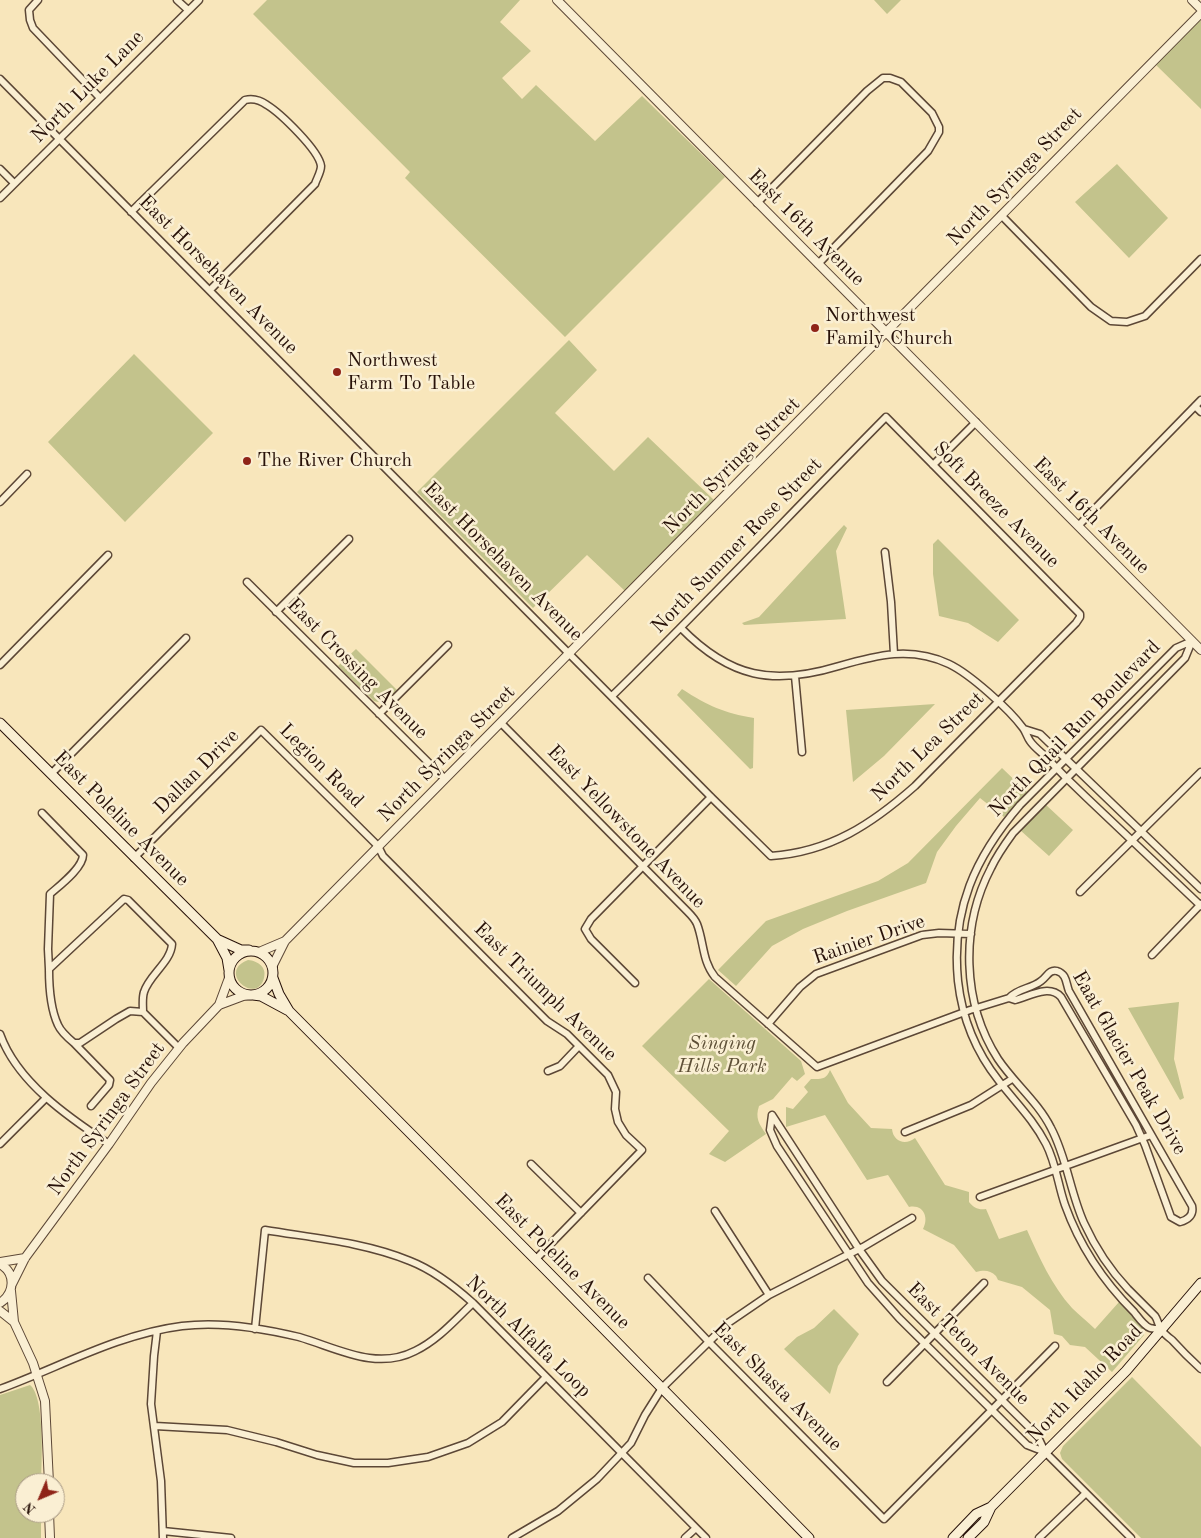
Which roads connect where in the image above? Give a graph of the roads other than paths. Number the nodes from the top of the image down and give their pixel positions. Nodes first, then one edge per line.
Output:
1 (38, 0) edge
2 (177, 0) edge
3 (199, 0) edge
4 (557, 0) edge
5 (1192, 0) edge
6 (1201, 9) edge
7 (188, 10) junction
8 (1201, 13) edge
9 (0, 79) edge
10 (100, 98) junction
11 (58, 139) junction
12 (0, 169) edge
13 (14, 183) junction
14 (0, 198) edge
15 (757, 203) junction
16 (131, 212) junction
17 (1001, 215) junction
18 (1201, 259) edge
19 (818, 264) junction
20 (210, 290) junction
21 (887, 332) junction
22 (1201, 400) edge
23 (1195, 406) junction
24 (1201, 412) edge
25 (886, 417) joint
26 (976, 422) junction
27 (933, 465) junction
28 (26, 474) dead end
29 (0, 502) edge
30 (1078, 526) junction
31 (349, 539) dead end
32 (885, 552) dead end
33 (108, 555) dead end
34 (247, 582) dead end
35 (276, 612) junction
36 (1080, 618) joint
37 (681, 628) junction
38 (186, 638) dead end
39 (1192, 641) junction
40 (448, 645) dead end
41 (1201, 650) edge
42 (571, 653) junction
43 (894, 654) junction
44 (0, 665) edge
45 (795, 676) junction
46 (612, 696) junction
47 (998, 702) junction
48 (379, 714) junction
49 (0, 723) edge
50 (501, 723) junction
51 (1024, 729) junction
52 (261, 730) joint
53 (802, 752) dead end
54 (1066, 758) junction
55 (1056, 768) junction
56 (1076, 768) junction
57 (1201, 772) edge
58 (50, 774) junction
59 (444, 778) junction
60 (1066, 778) junction
61 (711, 797) junction
62 (42, 812) dead end
63 (1141, 831) junction
64 (1132, 841) junction
65 (378, 846) junction
66 (771, 856) joint
67 (134, 858) junction
68 (643, 866) junction
69 (1201, 889) edge
70 (1080, 892) dead end
71 (1201, 905) edge
72 (959, 934) junction
73 (971, 934) junction
74 (217, 939) junction
75 (285, 941) junction
76 (255, 952) junction
77 (1152, 955) dead end
78 (272, 967) junction
79 (50, 969) junction
80 (229, 974) junction
81 (273, 978) junction
82 (635, 983) dead end
83 (252, 995) junction
84 (1009, 998) junction
85 (219, 1005) junction
86 (975, 1009) junction
87 (143, 1012) junction
88 (289, 1012) junction
89 (964, 1012) junction
90 (768, 1024) junction
91 (0, 1034) edge
92 (74, 1043) junction
93 (579, 1046) junction
94 (179, 1048) junction
95 (548, 1071) dead end
96 (1012, 1079) junction
97 (1003, 1086) junction
98 (46, 1098) junction
99 (91, 1106) dead end
100 (905, 1132) dead end
101 (1151, 1135) junction
102 (1142, 1138) junction
103 (0, 1144) edge
104 (109, 1144) junction
105 (531, 1164) dead end
106 (1066, 1165) junction
107 (1055, 1169) junction
108 (980, 1197) dead end
109 (716, 1211) dead end
110 (581, 1213) junction
111 (912, 1218) dead end
112 (859, 1249) junction
113 (848, 1255) junction
114 (25, 1258) junction
115 (536, 1260) junction
116 (0, 1263) edge
117 (648, 1278) dead end
118 (984, 1283) dead end
119 (1201, 1283) edge
120 (11, 1288) junction
121 (769, 1295) junction
122 (473, 1302) junction
123 (0, 1303) edge
124 (0, 1311) edge
125 (14, 1322) junction
126 (255, 1329) junction
127 (1161, 1329) junction
128 (157, 1331) junction
129 (934, 1334) junction
130 (708, 1341) junction
131 (925, 1344) junction
132 (1055, 1346) dead end
133 (1201, 1370) edge
134 (38, 1375) junction
135 (546, 1377) junction
136 (887, 1382) dead end
137 (662, 1388) junction
138 (0, 1389) edge
139 (1001, 1401) junction
140 (993, 1410) junction
141 (154, 1426) junction
142 (1045, 1452) junction
143 (622, 1453) junction
144 (49, 1473) edge
145 (1086, 1493) junction
146 (991, 1507) junction
147 (49, 1523) edge
148 (696, 1528) junction
149 (163, 1530) junction
150 (50, 1538) edge
151 (163, 1538) edge
152 (231, 1538) edge
153 (512, 1538) edge
154 (685, 1538) edge
155 (706, 1538) edge
156 (809, 1538) edge
157 (952, 1538) edge
158 (968, 1538) edge
159 (1039, 1538) edge
160 (1131, 1538) edge

1 - 10 street
2 - 7 street
3 - 7 street, North Luke Lane
4 - 15 street, East 16th Avenue
5 - 6 street
7 - 10 street, North Luke Lane
8 - 17 street, North Syringa Street
9 - 11 street, East Horsehaven Avenue
10 - 11 street, North Luke Lane
11 - 13 street, North Luke Lane
11 - 16 street, East Horsehaven Avenue
12 - 13 street
13 - 14 street, North Luke Lane
15 - 19 street, East 16th Avenue
15 - 19 street
16 - 20 street, East Horsehaven Avenue
16 - 20 street
17 - 18 street
17 - 21 street, North Syringa Street
19 - 21 street, East 16th Avenue
20 - 42 street, East Horsehaven Avenue
21 - 26 street, East 16th Avenue
21 - 42 street, North Syringa Street
22 - 23 street
23 - 24 street
23 - 30 street
25 - 27 street, Soft Breeze Avenue
25 - 37 street, North Summer Rose Street
26 - 27 street
26 - 30 street, East 16th Avenue
27 - 36 street, Soft Breeze Avenue
28 - 29 street
30 - 39 street, East 16th Avenue
31 - 35 street
32 - 43 street
33 - 44 street
34 - 35 street, East Crossing Avenue
35 - 48 street, East Crossing Avenue
36 - 47 street, North Lea Street
37 - 45 street
37 - 46 street, North Summer Rose Street
38 - 58 street
39 - 41 street, East 16th Avenue
39 - 54 street, North Quail Run Boulevard
39 - 56 street, North Quail Run Boulevard
40 - 48 street
42 - 46 street, East Horsehaven Avenue
42 - 50 street, North Syringa Street
43 - 45 street
43 - 47 street
45 - 53 street
46 - 61 street, East Horsehaven Avenue
47 - 51 street
47 - 66 street, North Lea Street
48 - 59 street, East Crossing Avenue
49 - 58 main road, East Poleline Avenue
50 - 59 street, North Syringa Street
50 - 68 street, East Yellowstone Avenue
51 - 54 street
51 - 55 street
52 - 65 street, Legion Road
52 - 67 street, Dallan Drive
54 - 55 street, North Quail Run Boulevard
54 - 56 street
55 - 60 street
55 - 72 street, North Quail Run Boulevard
56 - 60 street, North Quail Run Boulevard
56 - 63 street
57 - 63 street
58 - 67 main road, East Poleline Avenue
59 - 65 street, North Syringa Street
60 - 64 street
60 - 73 street, North Quail Run Boulevard
61 - 66 street, East Horsehaven Avenue
61 - 68 street
62 - 79 street
63 - 64 street
63 - 69 street
64 - 70 street
64 - 71 street
65 - 75 street, North Syringa Street
65 - 93 street, East Triumph Avenue
67 - 74 main road, East Poleline Avenue
68 - 82 street
68 - 90 street, East Yellowstone Avenue
71 - 77 street
72 - 73 street, Rainier Drive
72 - 89 street, North Quail Run Boulevard
72 - 90 street, Rainier Drive
73 - 86 street, North Quail Run Boulevard
74 - 76 main road, East Poleline Avenue
74 - 80 main road, East Poleline Avenue
75 - 76 street, North Syringa Street
75 - 78 street, North Syringa Street
76 - 78 main road
76 - 80 main road
78 - 81 main road
79 - 87 street
79 - 92 street
80 - 83 main road
80 - 85 street, North Syringa Street
81 - 83 main road
81 - 88 main road, East Poleline Avenue
83 - 85 street, North Syringa Street
83 - 88 main road, East Poleline Avenue
84 - 86 street
84 - 101 street, Eaat Glacier Peak Drive
84 - 102 street, Eaat Glacier Peak Drive
85 - 94 street, North Syringa Street
86 - 89 street
86 - 96 street, North Quail Run Boulevard
87 - 92 street
87 - 94 street
88 - 115 main road, East Poleline Avenue
89 - 90 street, East Yellowstone Avenue
89 - 97 street, North Quail Run Boulevard
91 - 98 street
92 - 99 street
93 - 95 street
93 - 110 street, East Triumph Avenue
94 - 104 street, North Syringa Street
96 - 97 street
96 - 106 street, North Quail Run Boulevard
97 - 100 street
97 - 107 street, North Quail Run Boulevard
98 - 103 street
98 - 104 street
101 - 102 street
101 - 102 street, Eaat Glacier Peak Drive
102 - 106 street
104 - 114 street, North Syringa Street
105 - 110 street
106 - 107 street
106 - 127 street, North Quail Run Boulevard
107 - 108 street
107 - 127 street, North Quail Run Boulevard
109 - 121 street
110 - 115 street, East Triumph Avenue
111 - 112 street
112 - 113 street
112 - 113 street, East Teton Avenue
112 - 129 street, East Teton Avenue
113 - 121 street
113 - 131 street, East Teton Avenue
114 - 116 street
114 - 120 street, North Syringa Street
115 - 137 main road, East Poleline Avenue
116 - 120 street
117 - 130 street, East Shasta Avenue
118 - 129 street
119 - 127 main road, North Idaho Road
120 - 123 street, North Syringa Street
120 - 125 street
121 - 130 street
122 - 126 street
122 - 126 street, North Alfalfa Loop
122 - 135 street, North Alfalfa Loop
124 - 125 street
125 - 134 street
126 - 128 street
127 - 133 street
127 - 142 main road, North Idaho Road
128 - 134 street
128 - 141 street
129 - 131 street
129 - 139 street, East Teton Avenue
130 - 137 street
130 - 140 street, East Shasta Avenue
131 - 136 street
131 - 140 street, East Teton Avenue
132 - 139 street
134 - 138 street
134 - 144 street
135 - 141 street
135 - 143 street, North Alfalfa Loop
137 - 143 street
137 - 156 main road, East Poleline Avenue
139 - 140 street
139 - 142 street, East Teton Avenue
140 - 142 street, East Teton Avenue
141 - 149 street
142 - 145 street
142 - 146 main road, North Idaho Road
143 - 148 street, North Alfalfa Loop
143 - 153 street
145 - 159 street
145 - 160 street
146 - 157 main road, North Idaho Road
146 - 158 main road, North Idaho Road
147 - 150 street
148 - 154 street
148 - 155 street, North Alfalfa Loop
149 - 151 street
149 - 152 street

